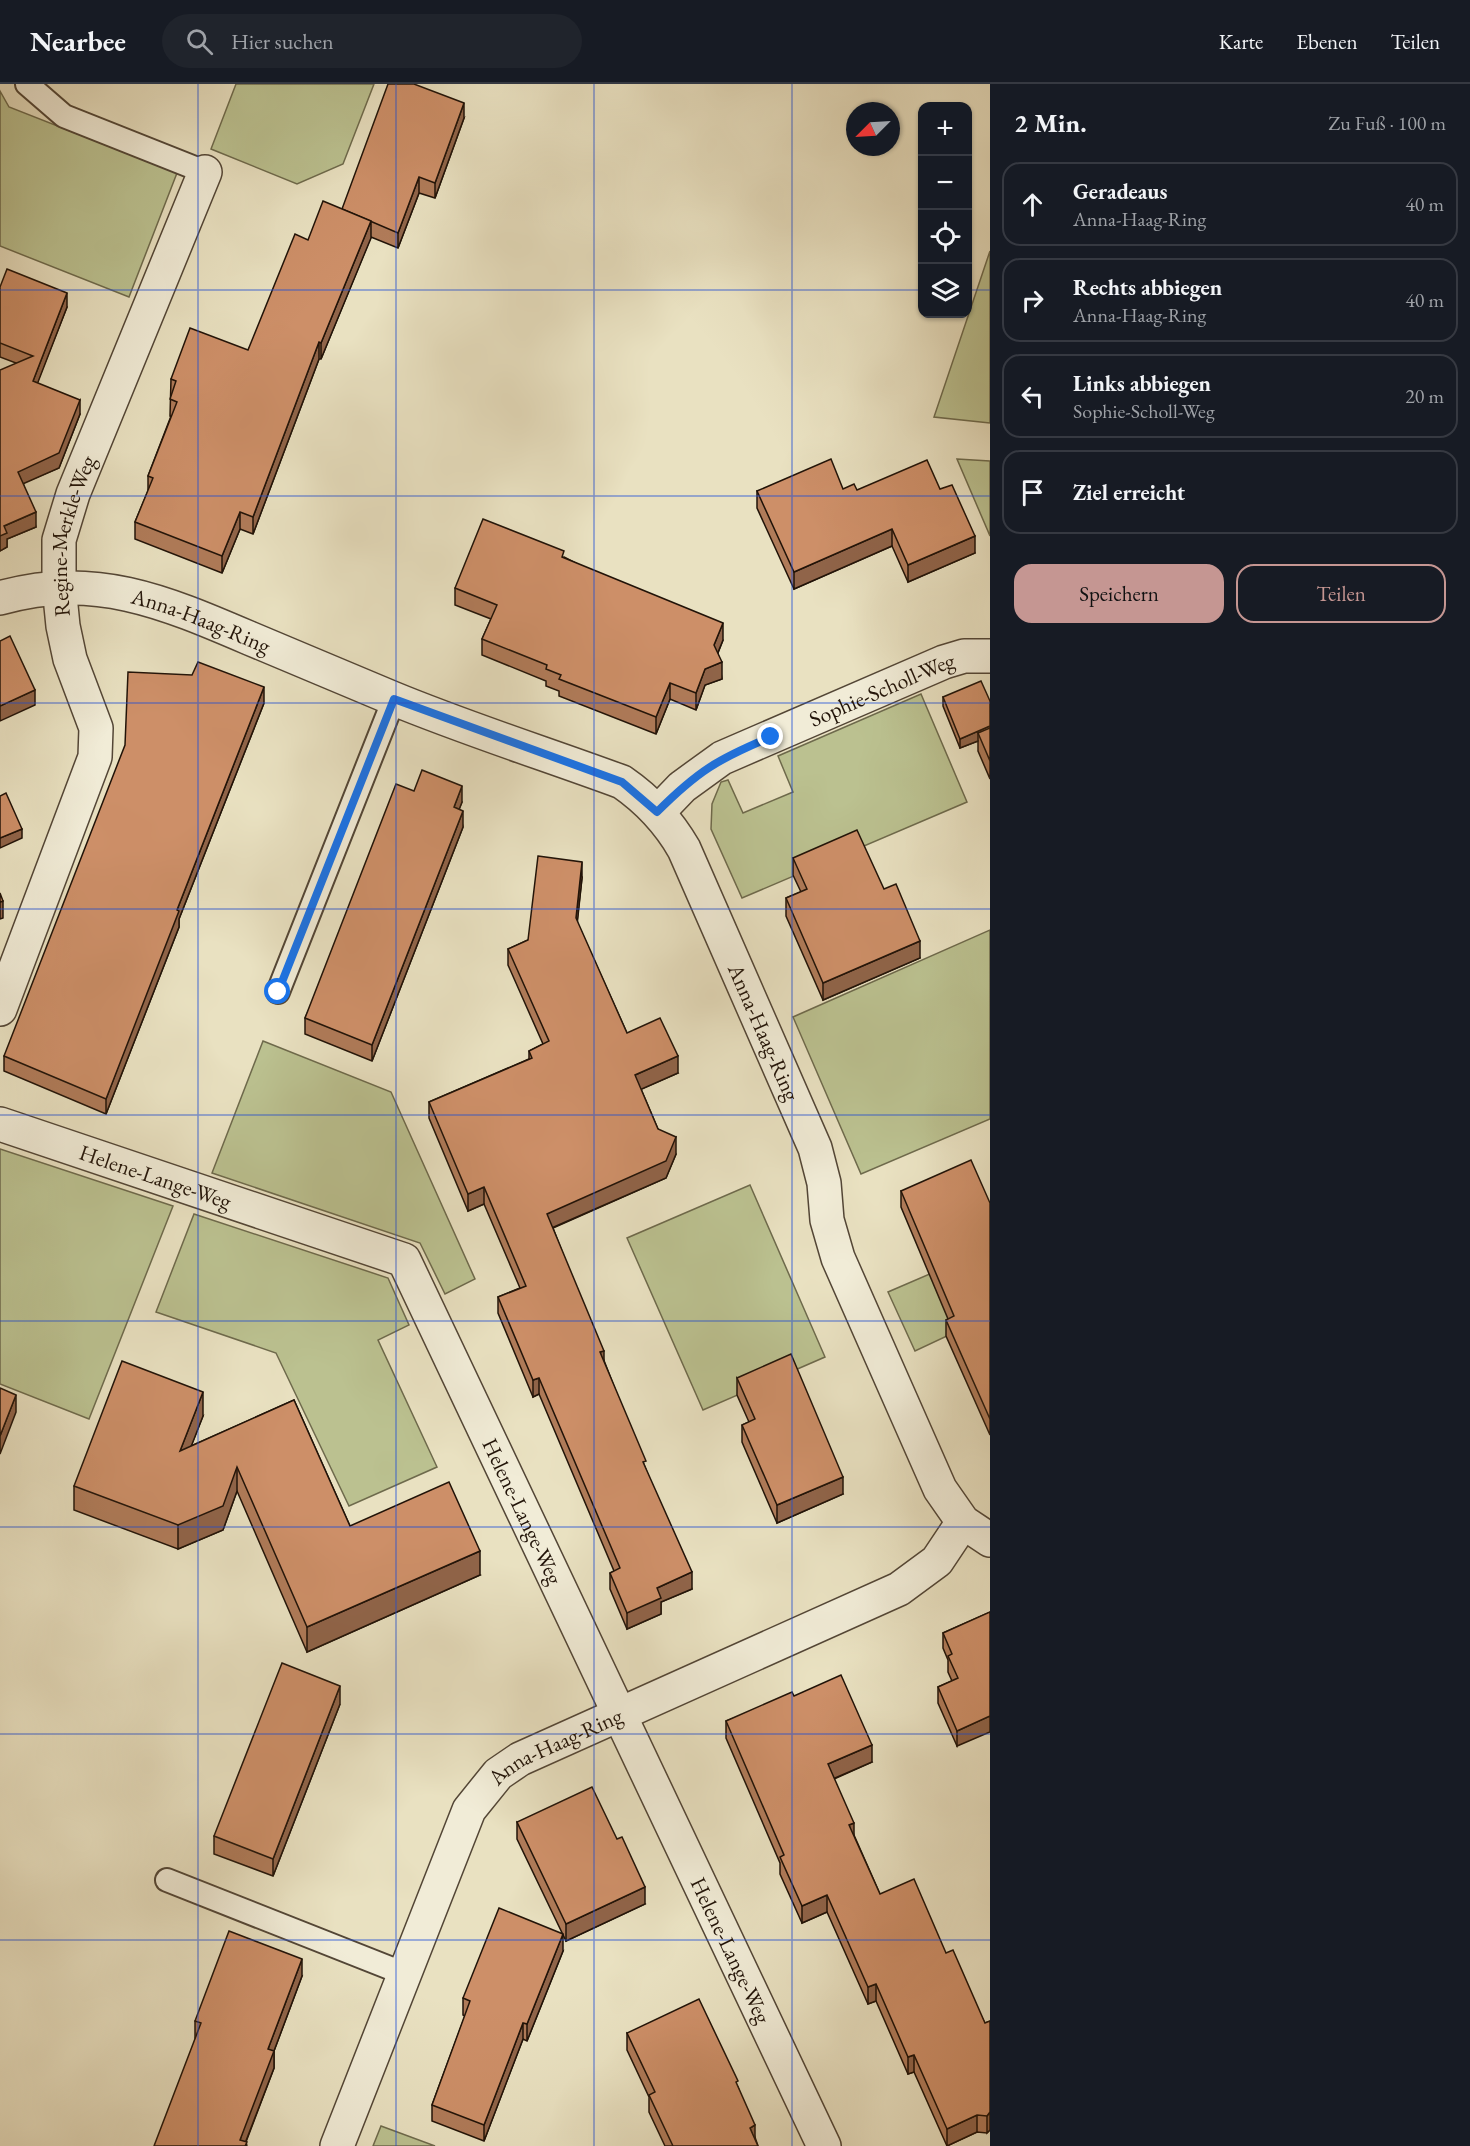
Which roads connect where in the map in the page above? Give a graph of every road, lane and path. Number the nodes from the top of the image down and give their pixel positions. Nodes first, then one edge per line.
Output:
1 (27, 84) edge
2 (205, 172) joint
3 (59, 586) junction
4 (0, 598) edge
5 (990, 656) edge
6 (394, 699) junction
7 (657, 812) junction
8 (278, 992) dead end
9 (0, 1010) edge
10 (0, 1125) edge
11 (977, 1531) edge
12 (618, 1716) junction
13 (167, 1880) dead end
14 (405, 1974) junction
15 (338, 2146) edge
16 (824, 2146) edge

1 - 2 lane
2 - 3 street, Regine-Merkle-Weg
3 - 4 street, Anna-Haag-Ring
3 - 6 street, Anna-Haag-Ring
3 - 9 street, Regine-Merkle-Weg
5 - 7 street, Sophie-Scholl-Weg
6 - 7 street, Anna-Haag-Ring
6 - 8 lane
7 - 11 street, Anna-Haag-Ring
10 - 12 street, Helene-Lange-Weg
11 - 12 street, Anna-Haag-Ring
12 - 14 street, Anna-Haag-Ring
12 - 16 street, Helene-Lange-Weg
13 - 14 lane
14 - 15 street, Anna-Haag-Ring

